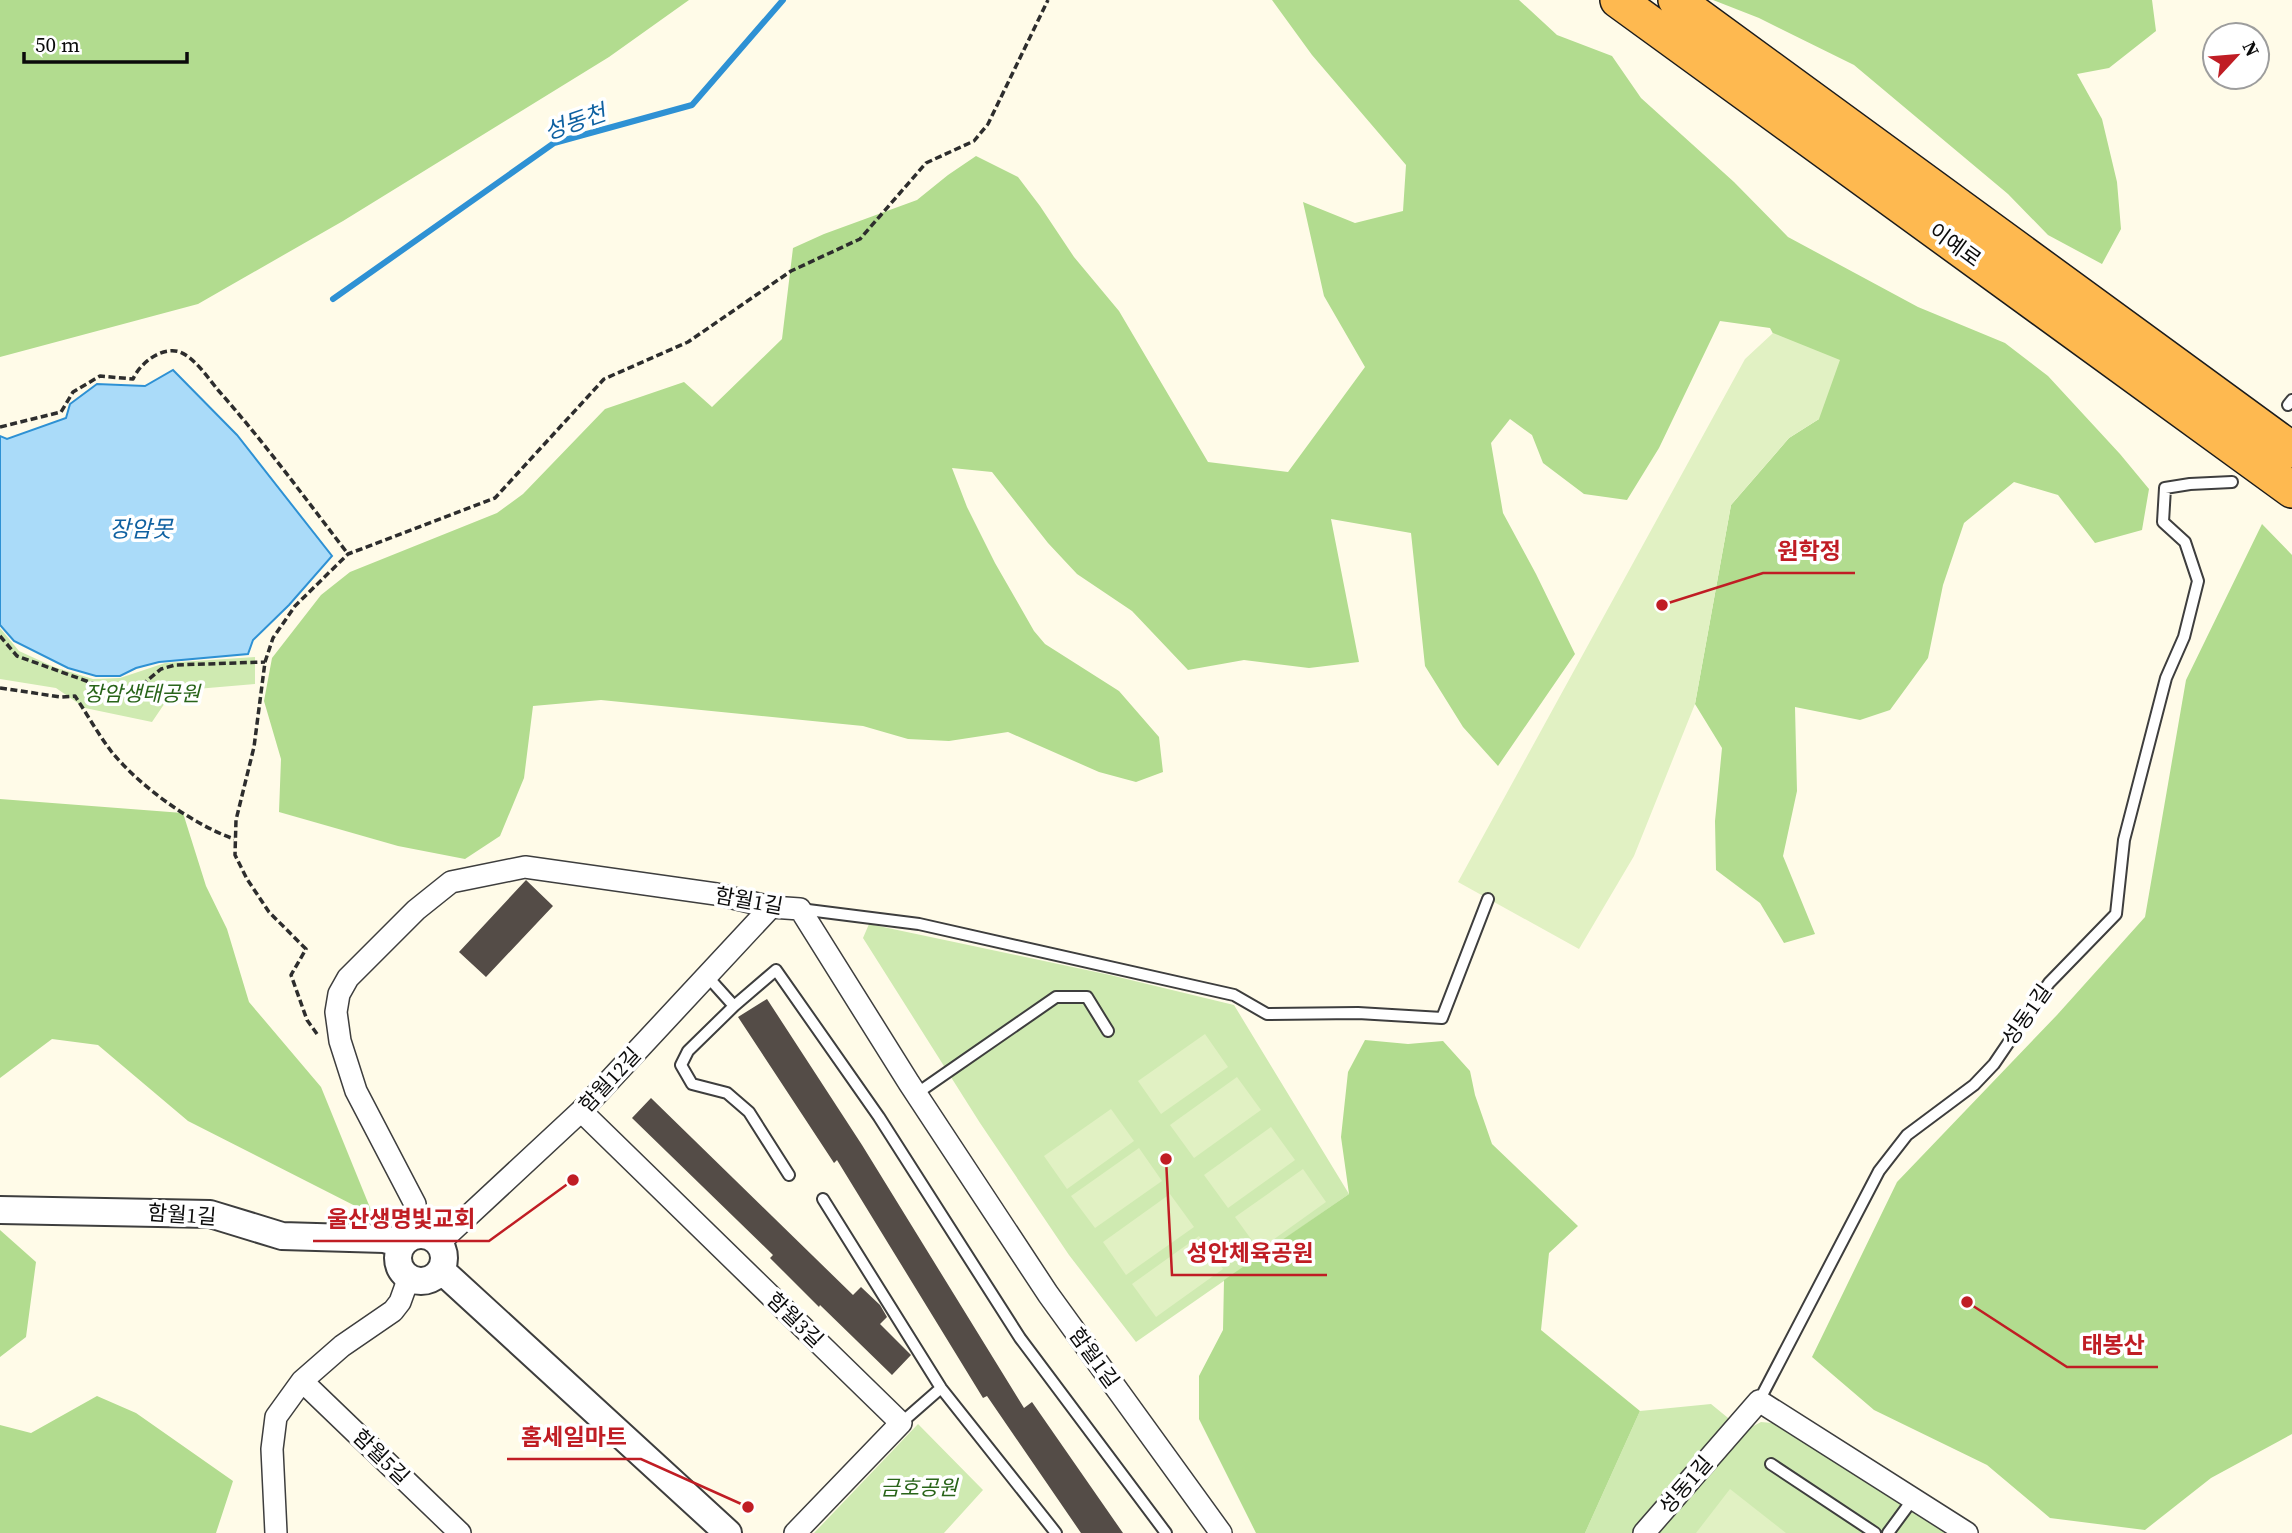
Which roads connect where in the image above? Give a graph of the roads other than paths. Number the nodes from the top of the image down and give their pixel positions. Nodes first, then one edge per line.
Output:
1 (1618, 0) edge
2 (1676, 0) edge
3 (2292, 450) edge
4 (2232, 482) dead end
5 (2292, 490) edge
6 (1488, 899) dead end
7 (771, 907) junction
8 (800, 909) junction
9 (707, 976) junction
10 (734, 1006) junction
11 (1108, 1031) dead end
12 (916, 1094) junction
13 (581, 1111) junction
14 (789, 1175) dead end
15 (822, 1199) dead end
16 (0, 1210) edge
17 (419, 1241) junction
18 (441, 1270) junction
19 (409, 1277) junction
20 (302, 1381) junction
21 (941, 1388) junction
22 (1759, 1401) junction
23 (901, 1423) junction
24 (1771, 1464) dead end
25 (1913, 1499) junction
26 (276, 1533) edge
27 (460, 1533) edge
28 (728, 1533) edge
29 (795, 1533) edge
30 (1056, 1533) edge
31 (1166, 1533) edge
32 (1221, 1533) edge
33 (1644, 1533) edge
34 (1875, 1533) edge
35 (1888, 1533) edge
36 (1967, 1533) edge

1 - 5 highway, 이예로
2 - 3 highway, 이예로
4 - 22 lane, 성동1길
6 - 8 lane
7 - 8 street, 함월1길
7 - 9 street, 함월12길
7 - 17 street, 함월1길
8 - 12 street, 함월1길
9 - 10 lane
9 - 13 street, 함월12길
10 - 14 lane
10 - 31 lane
11 - 12 lane
12 - 32 street, 함월1길
13 - 17 street, 함월12길
13 - 23 street, 함월3길
15 - 21 lane
16 - 17 street, 함월1길
17 - 18 street
17 - 19 street
18 - 19 street
18 - 28 street
19 - 20 street
20 - 26 street
20 - 27 street, 함월5길
21 - 23 lane
21 - 30 lane
22 - 25 street
22 - 33 street, 성동1길
23 - 29 street
24 - 34 lane
25 - 35 lane
25 - 36 street

